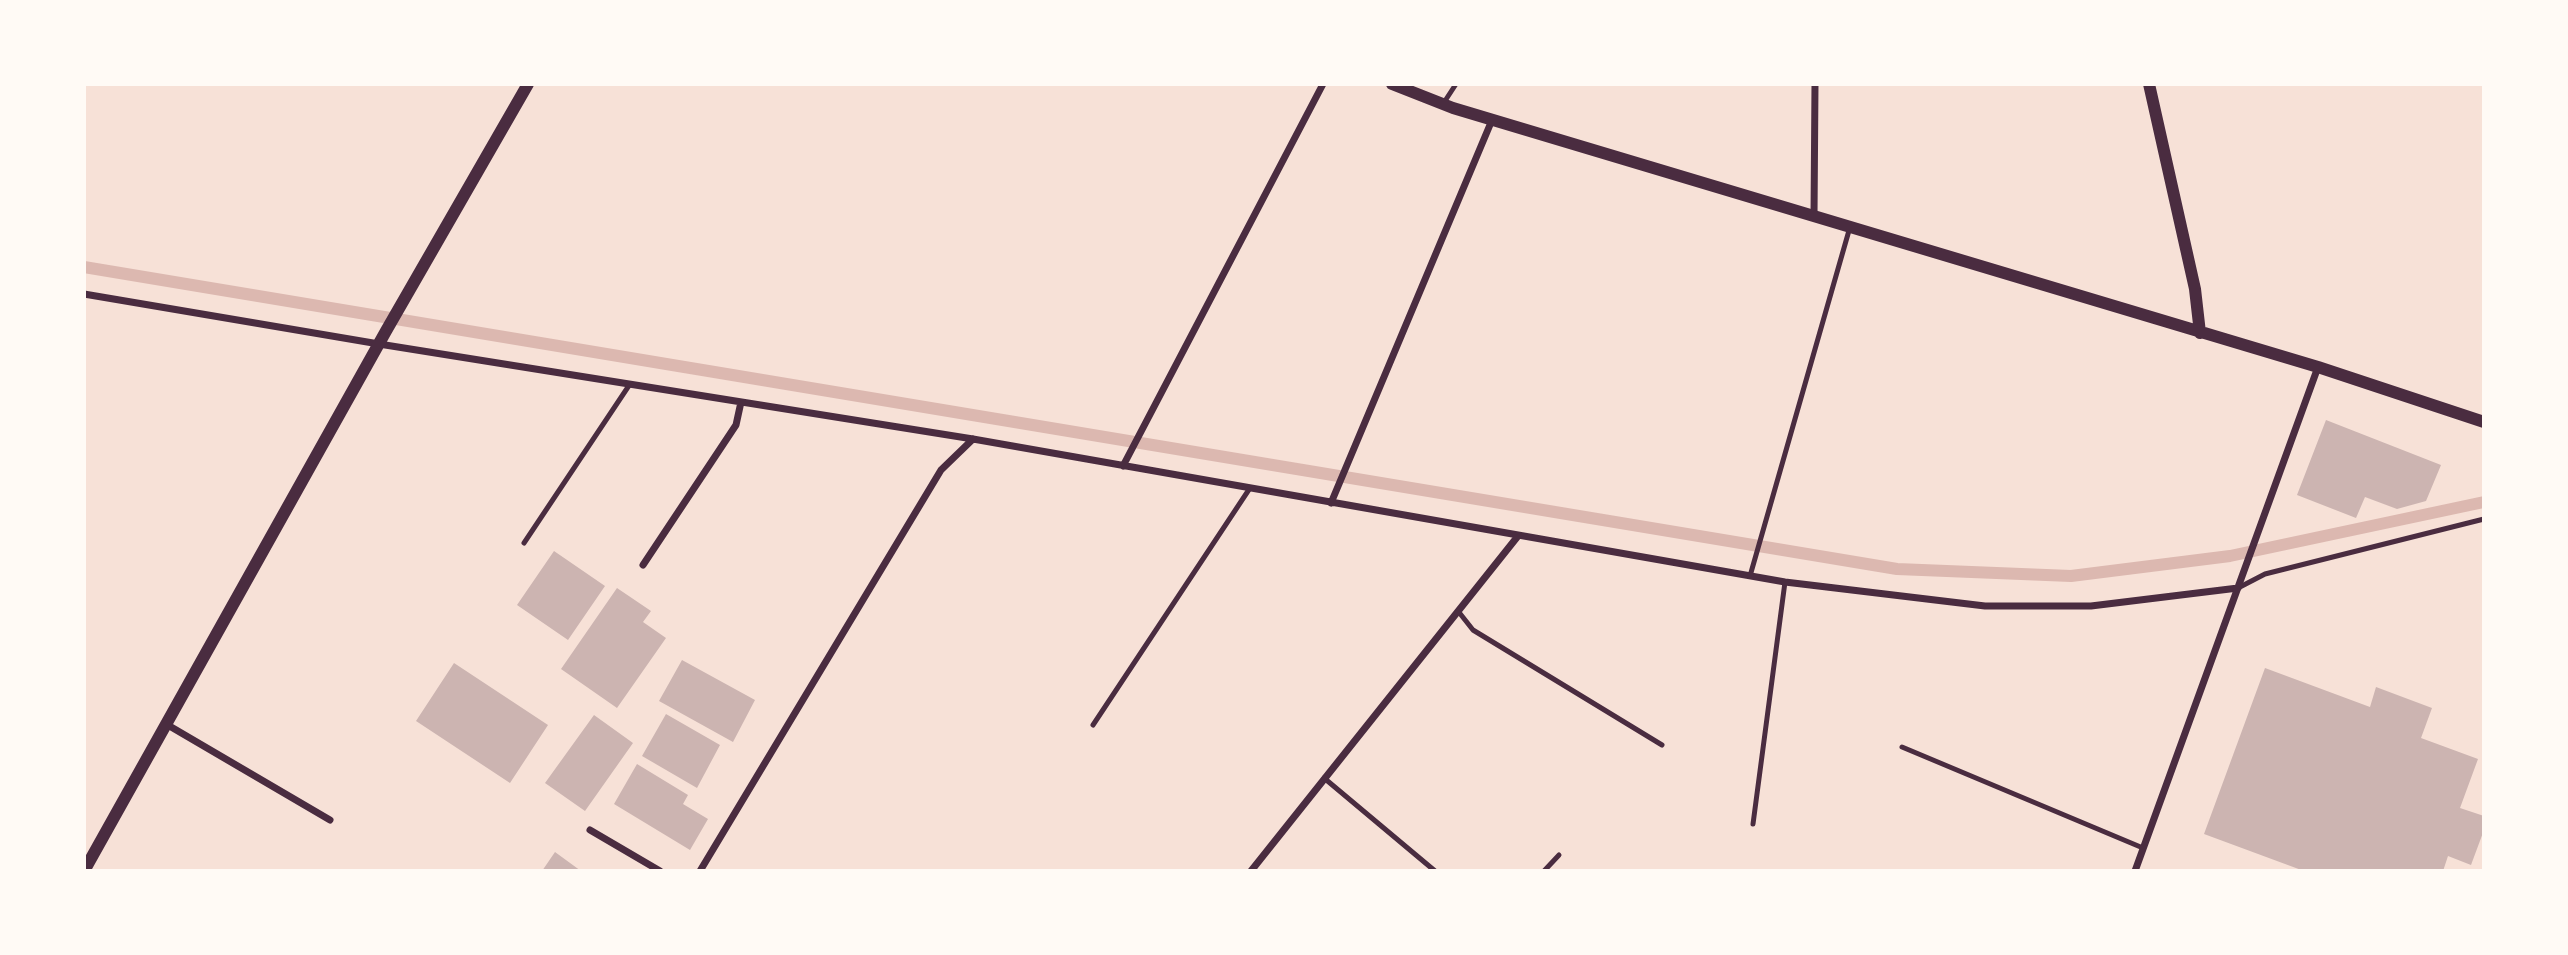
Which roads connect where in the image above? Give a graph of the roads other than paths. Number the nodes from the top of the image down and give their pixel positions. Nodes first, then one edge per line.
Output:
1 (528, 84) edge
2 (1323, 84) edge
3 (1392, 84) edge
4 (1456, 84) edge
5 (1815, 84) edge
6 (2149, 84) edge
7 (1443, 104) junction
8 (1492, 120) junction
9 (1814, 216) junction
10 (1850, 227) junction
11 (84, 294) edge
12 (2200, 332) junction
13 (379, 344) junction
14 (2318, 367) junction
15 (630, 384) junction
16 (741, 402) junction
17 (2484, 422) edge
18 (973, 439) junction
19 (1123, 466) junction
20 (1250, 488) junction
21 (1331, 503) junction
22 (2484, 519) edge
23 (1518, 536) junction
24 (524, 543) dead end
25 (643, 565) dead end
26 (1750, 576) junction
27 (1785, 582) junction
28 (2238, 588) junction
29 (1458, 611) junction
30 (166, 724) junction
31 (1093, 725) dead end
32 (1662, 745) dead end
33 (1902, 747) dead end
34 (1324, 778) junction
35 (330, 820) dead end
36 (1754, 824) dead end
37 (590, 830) dead end
38 (2143, 848) junction
39 (1559, 855) dead end
40 (1431, 870) edge
41 (84, 871) edge
42 (660, 871) edge
43 (700, 871) edge
44 (1251, 871) edge
45 (1544, 871) edge
46 (2134, 871) edge

1 - 13 street
2 - 19 street
3 - 7 street
4 - 7 lane
5 - 9 street
6 - 12 street
7 - 8 street
8 - 9 street
8 - 21 street
9 - 10 street
10 - 12 street
10 - 26 lane
11 - 13 street
12 - 14 street
13 - 15 street
13 - 30 street
14 - 17 street
14 - 28 street
15 - 16 street
15 - 24 lane
16 - 18 street
16 - 25 street
18 - 19 street
18 - 43 street
19 - 20 street
20 - 21 street
20 - 31 lane
21 - 23 street
22 - 28 lane
23 - 26 street
23 - 29 street
26 - 27 street
27 - 28 street
27 - 36 lane
28 - 38 street
29 - 32 lane
29 - 34 street
30 - 35 street
30 - 41 street
33 - 38 lane
34 - 40 lane
34 - 44 street
37 - 42 street
38 - 46 street
39 - 45 lane

